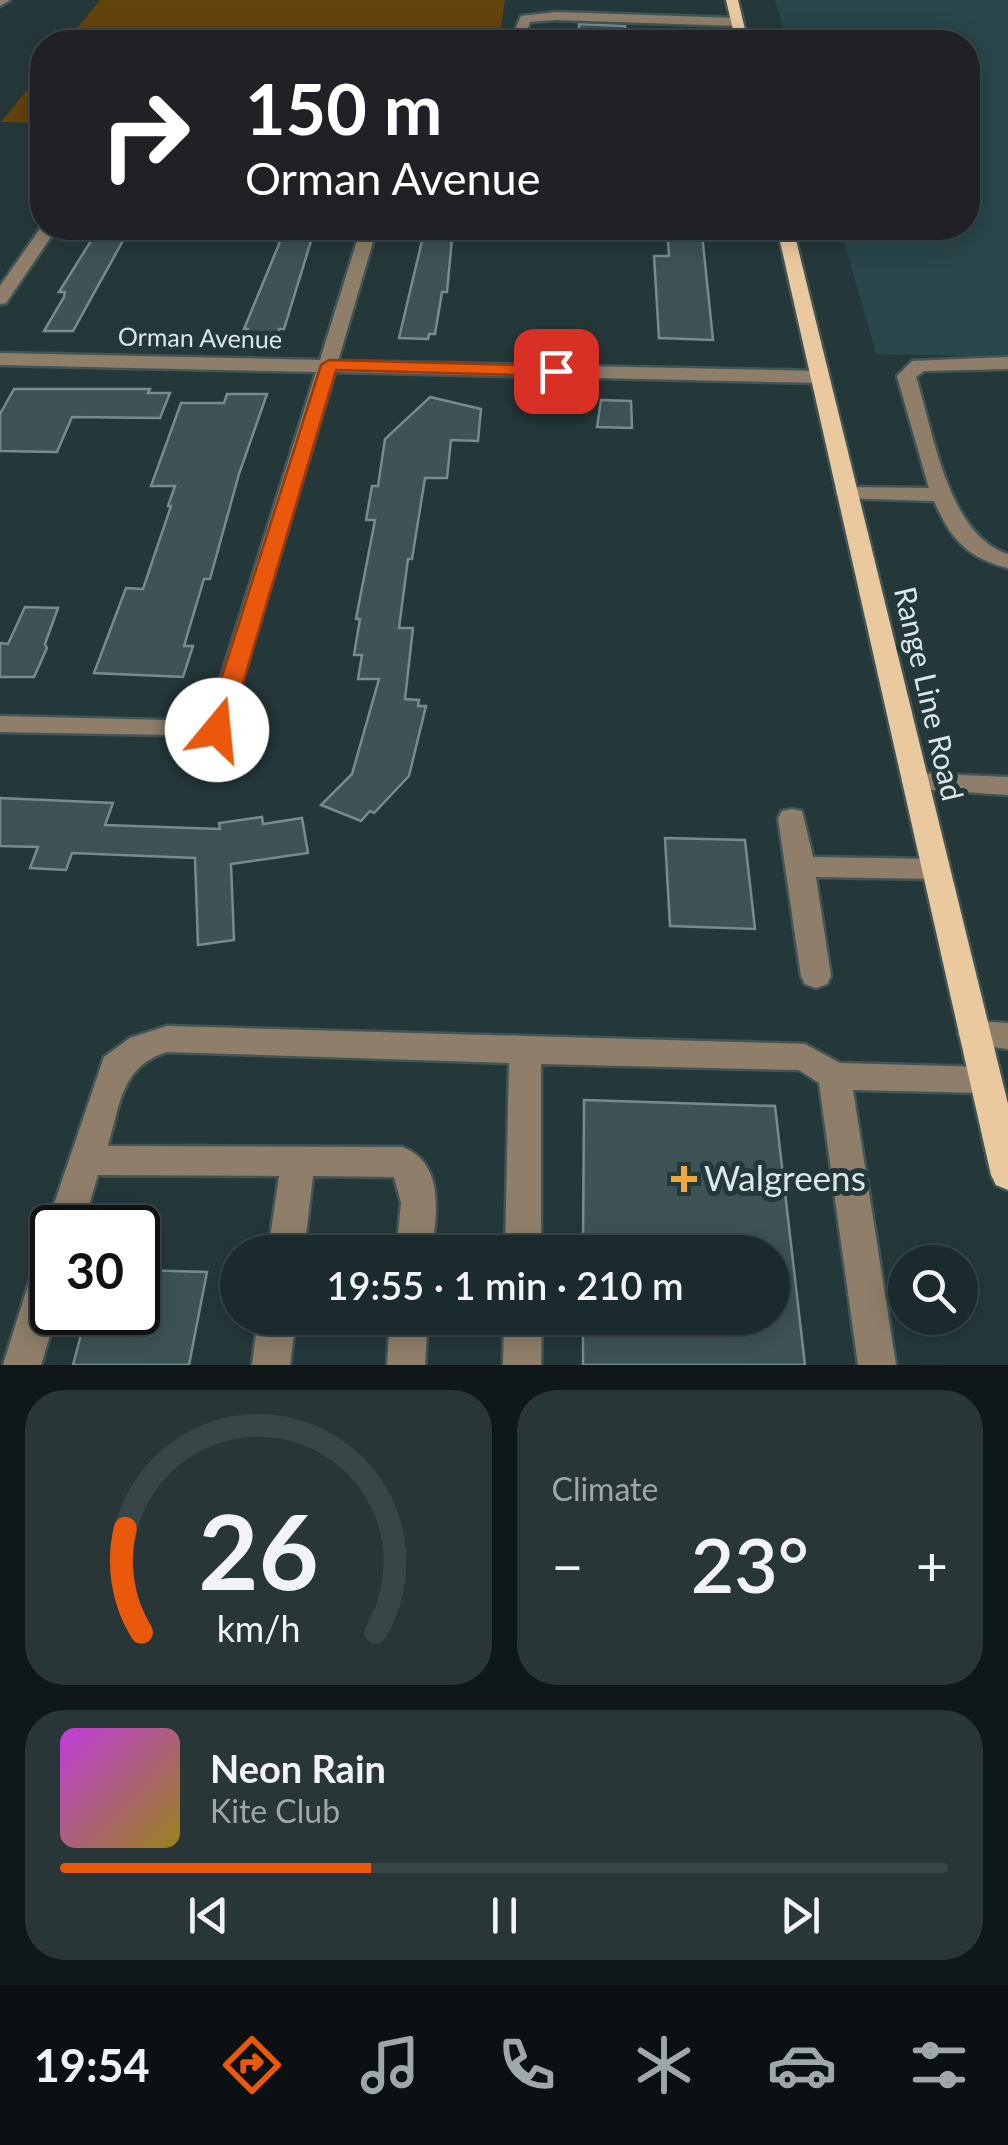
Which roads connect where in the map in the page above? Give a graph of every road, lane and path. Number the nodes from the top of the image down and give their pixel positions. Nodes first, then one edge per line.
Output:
1 (656, 0) edge
2 (735, 11) edge
3 (521, 30) edge
4 (41, 240) edge
5 (365, 240) edge
6 (788, 240) edge
7 (0, 299) edge
8 (0, 360) edge
9 (1008, 363) edge
10 (329, 365) junction
11 (820, 378) junction
12 (847, 493) junction
13 (942, 494) junction
14 (1008, 562) edge
15 (0, 724) edge
16 (915, 782) junction
17 (1008, 786) edge
18 (792, 818) dead end
19 (800, 867) junction
20 (936, 869) junction
21 (816, 976) dead end
22 (974, 1034) junction
23 (1008, 1036) edge
24 (526, 1051) junction
25 (834, 1076) junction
26 (985, 1080) junction
27 (85, 1160) junction
28 (298, 1161) junction
29 (1008, 1176) edge
30 (71, 1205) edge
31 (288, 1235) edge
32 (415, 1235) edge
33 (523, 1235) edge
34 (31, 1335) edge
35 (275, 1335) edge
36 (409, 1335) edge
37 (522, 1335) edge
38 (22, 1365) edge
39 (271, 1365) edge
40 (406, 1365) edge
41 (522, 1365) edge
42 (877, 1365) edge

1 - 2 street
2 - 3 street
4 - 7 street
5 - 10 street
6 - 11 main road, Range Line Road
8 - 10 street, Orman Avenue
9 - 13 street
10 - 11 street, Orman Avenue
10 - 15 street
11 - 12 main road, Range Line Road
12 - 13 street
12 - 16 main road, Range Line Road
13 - 14 street
16 - 17 street
16 - 20 main road, Range Line Road
18 - 19 street
19 - 20 street
19 - 21 street
20 - 22 main road, Range Line Road
22 - 23 street
22 - 26 main road, Range Line Road
24 - 25 street
24 - 27 street
24 - 33 street
25 - 26 street
25 - 42 street
26 - 29 main road, Range Line Road
27 - 28 street
27 - 30 street
28 - 31 street
28 - 32 street
34 - 38 street
35 - 39 street
36 - 40 street
37 - 41 street

